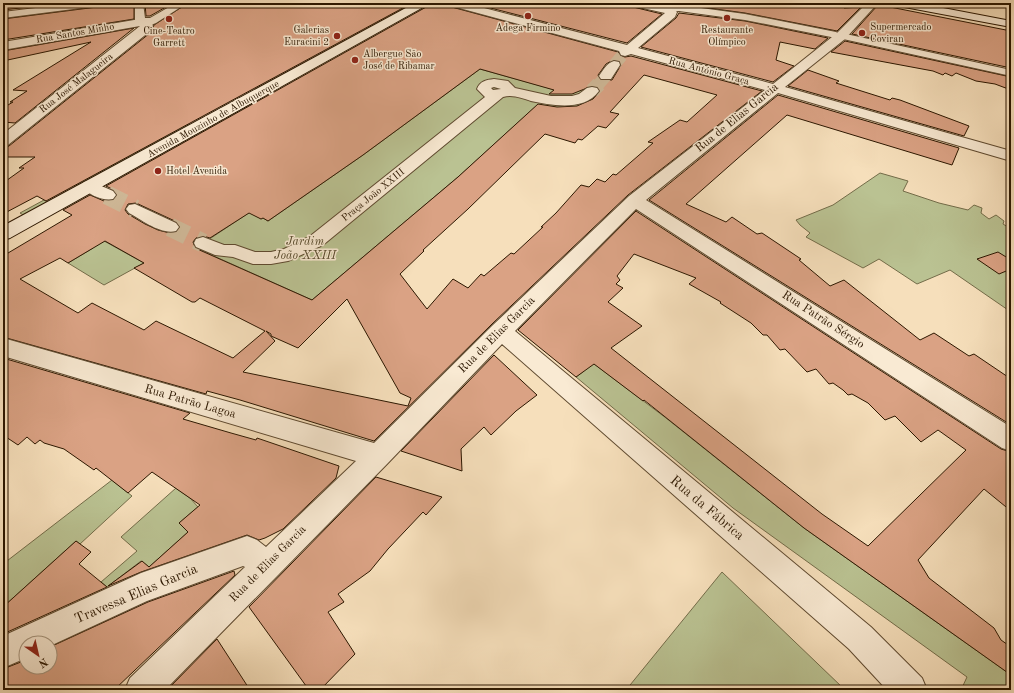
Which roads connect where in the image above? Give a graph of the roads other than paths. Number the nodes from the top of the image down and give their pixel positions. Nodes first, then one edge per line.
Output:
1 (97, 3) edge
2 (139, 3) edge
3 (183, 3) edge
4 (423, 3) edge
5 (452, 3) edge
6 (633, 3) edge
7 (873, 3) edge
8 (899, 3) edge
9 (668, 9) junction
10 (3, 15) edge
11 (150, 23) junction
12 (1011, 24) edge
13 (836, 35) dead end
14 (846, 37) dead end
15 (3, 46) edge
16 (627, 51) junction
17 (614, 65) tunnel mouth
18 (1011, 73) edge
19 (606, 76) tunnel mouth
20 (774, 88) junction
21 (592, 91) tunnel mouth
22 (3, 142) edge
23 (1011, 156) edge
24 (635, 200) junction
25 (142, 205) tunnel mouth
26 (177, 223) tunnel mouth
27 (3, 234) edge
28 (209, 239) tunnel mouth
29 (501, 331) junction
30 (3, 348) edge
31 (1011, 440) edge
32 (378, 456) junction
33 (266, 566) junction
34 (3, 652) edge
35 (142, 690) edge
36 (910, 690) edge

1 - 10 street
2 - 11 street
3 - 11 street
4 - 27 street, Avenida Mouzinho de Albuquerque
5 - 16 street, Rua António Graça
6 - 9 street
7 - 20 street, Rua de Elias Garcia
8 - 12 street
9 - 13 street
9 - 16 street
11 - 15 street, Rua Santos Minho
11 - 22 street, Rua José Malagueira
14 - 18 street
16 - 20 street, Rua António Graça
17 - 19 street
20 - 23 street, Rua António Graça
20 - 24 street, Rua de Elias Garcia
21 - 28 street, Praça João XXIII
24 - 29 street, Rua de Elias Garcia
24 - 31 street, Rua Patrão Sérgio
25 - 26 street
29 - 32 street, Rua de Elias Garcia
29 - 36 street, Rua da Fábrica
30 - 32 street, Rua Patrão Lagoa
32 - 33 street, Rua de Elias Garcia
33 - 34 street, Travessa Elias Garcia
33 - 35 street, Rua de Elias Garcia

